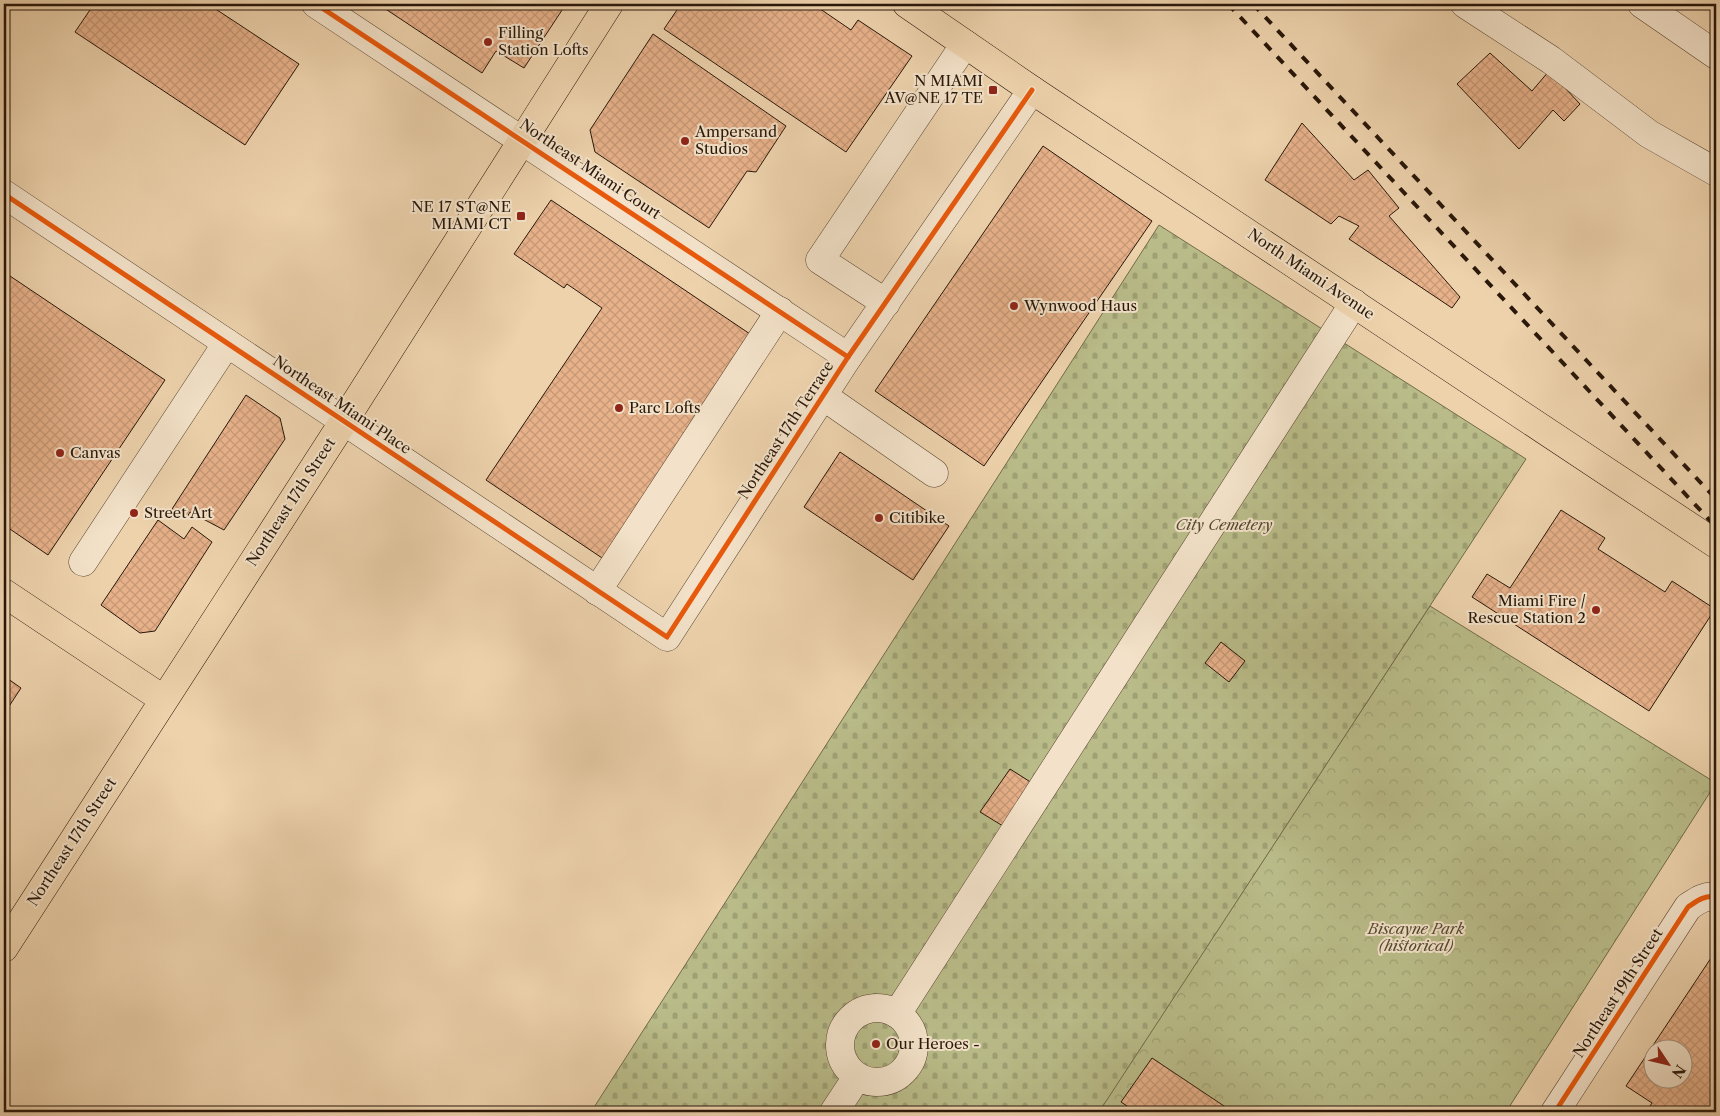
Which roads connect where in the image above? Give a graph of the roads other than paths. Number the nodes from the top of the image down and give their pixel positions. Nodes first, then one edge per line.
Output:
1 (317, 4) edge
2 (609, 4) edge
3 (907, 4) edge
4 (1465, 4) edge
5 (1642, 4) edge
6 (965, 44) junction
7 (1716, 55) edge
8 (1032, 90) junction
9 (522, 139) junction
10 (1716, 172) edge
11 (4, 194) edge
12 (886, 303) junction
13 (1354, 303) junction
14 (780, 311) junction
15 (227, 343) junction
16 (848, 357) junction
17 (823, 396) junction
18 (344, 421) junction
19 (934, 473) dead end
20 (1715, 538) edge
21 (83, 562) dead end
22 (597, 590) junction
23 (4, 593) edge
24 (667, 637) joint
25 (163, 700) junction
26 (1713, 896) edge
27 (4, 948) edge
28 (897, 1014) junction
29 (856, 1077) junction
30 (834, 1112) edge
31 (1555, 1112) edge

1 - 9 street, Northeast Miami Court
2 - 9 main road, Northeast 17th Street
3 - 6 main road, North Miami Avenue
4 - 10 street
5 - 7 street
6 - 8 main road, North Miami Avenue
6 - 12 street
8 - 12 street, Northeast 17th Terrace
8 - 13 main road, North Miami Avenue
9 - 14 street, Northeast Miami Court
9 - 18 main road, Northeast 17th Street
11 - 15 street, Northeast Miami Place
12 - 16 street, Northeast 17th Terrace
13 - 20 main road, North Miami Avenue
13 - 28 street
14 - 16 street, Northeast Miami Court
14 - 22 street
15 - 18 street, Northeast Miami Place
15 - 21 street
16 - 17 street, Northeast 17th Terrace
17 - 19 street
17 - 24 street, Northeast 17th Terrace
18 - 22 street, Northeast Miami Place
18 - 25 main road, Northeast 17th Street
22 - 24 street, Northeast Miami Place
23 - 25 main road
25 - 27 main road, Northeast 17th Street
26 - 31 street, Northeast 19th Street
28 - 29 street
28 - 29 street
29 - 30 street

